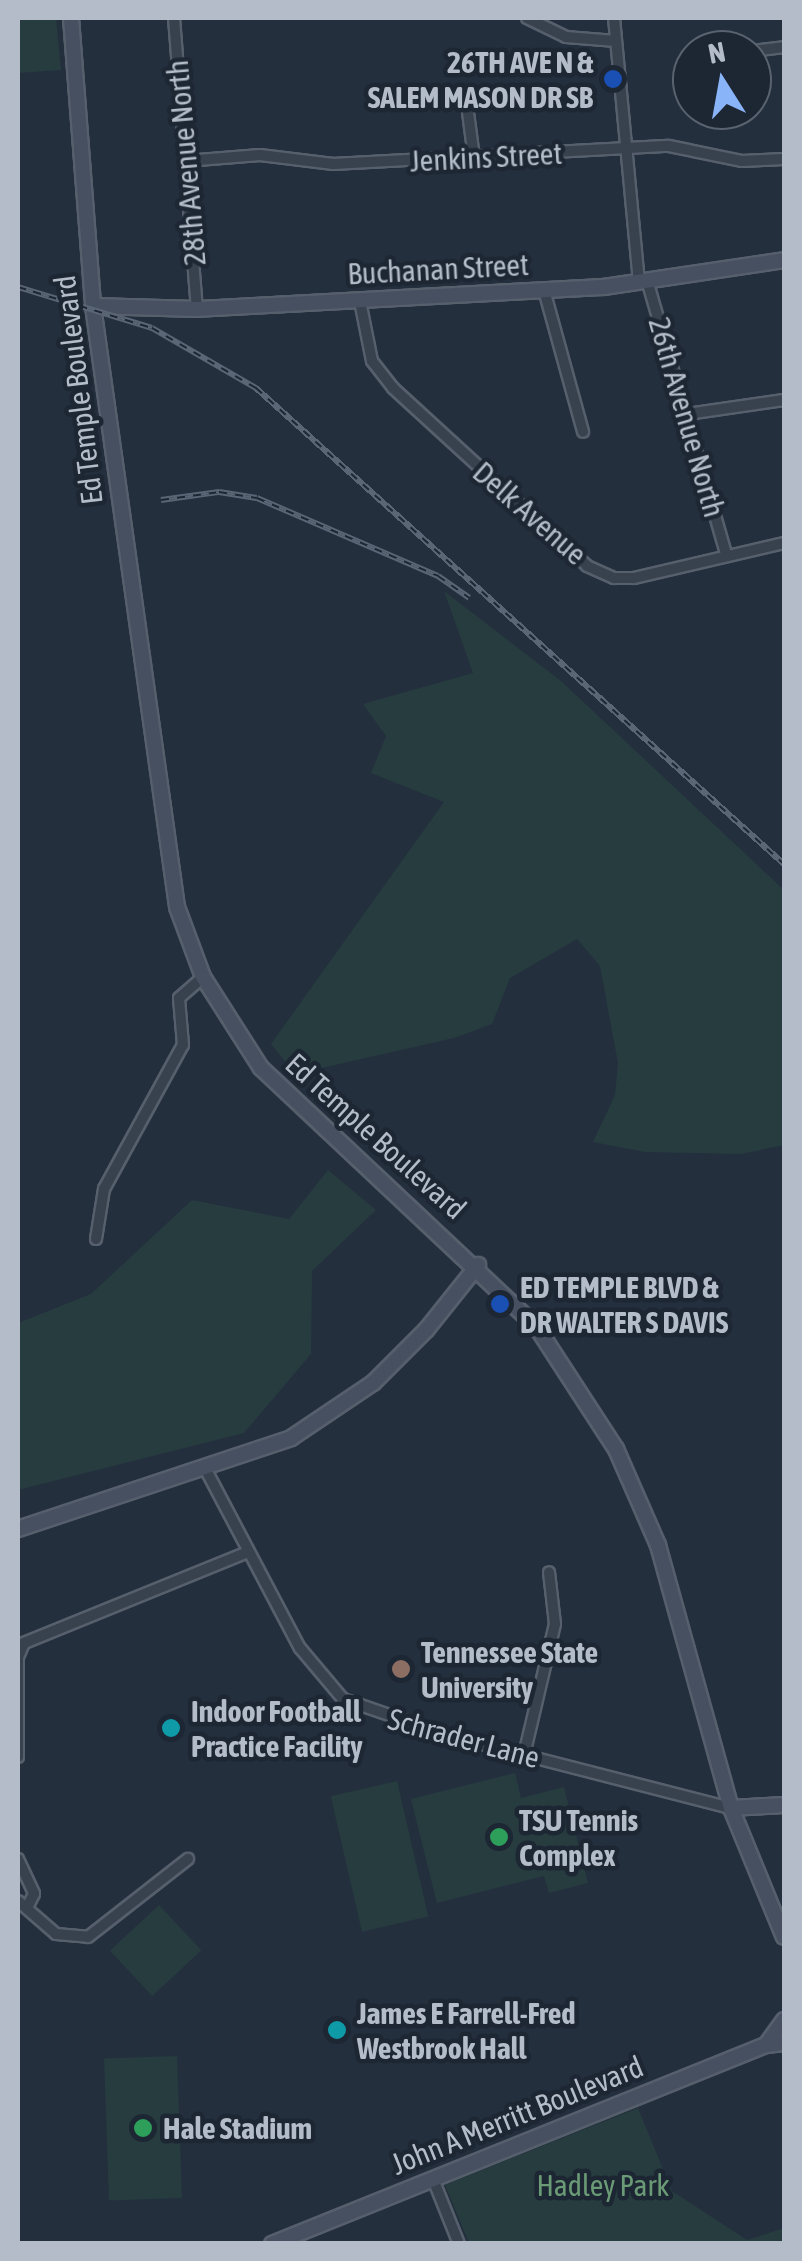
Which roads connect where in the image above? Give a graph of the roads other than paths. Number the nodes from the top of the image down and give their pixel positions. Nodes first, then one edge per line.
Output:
1 (70, 18) edge
2 (174, 18) edge
3 (527, 18) edge
4 (614, 18) edge
5 (616, 40) junction
6 (466, 97) dead end
7 (625, 148) junction
8 (474, 158) junction
9 (784, 158) edge
10 (186, 161) junction
11 (784, 260) edge
12 (643, 281) junction
13 (544, 290) junction
14 (360, 301) junction
15 (94, 306) junction
16 (197, 310) junction
17 (784, 400) edge
18 (686, 414) junction
19 (582, 432) dead end
20 (784, 544) edge
21 (726, 553) junction
22 (203, 977) junction
23 (96, 1239) dead end
24 (478, 1265) junction
25 (206, 1470) junction
26 (18, 1529) edge
27 (248, 1552) junction
28 (549, 1572) dead end
29 (524, 1756) junction
30 (18, 1758) edge
31 (784, 1805) edge
32 (731, 1808) junction
33 (18, 1859) edge
34 (188, 1859) dead end
35 (766, 1902) junction
36 (23, 1904) edge
37 (784, 1937) edge
38 (784, 1954) edge
39 (784, 2020) edge
40 (784, 2043) edge
41 (766, 2045) junction
42 (433, 2179) junction
43 (306, 2237) edge
44 (272, 2244) edge
45 (459, 2244) edge

1 - 15 main road, Ed Temple Boulevard
2 - 10 street, 28th Avenue North
3 - 5 street
4 - 5 street, 26th Avenue North
5 - 7 street, 26th Avenue North
6 - 8 street
7 - 8 street, Jenkins Street
7 - 9 street, Jenkins Street
7 - 12 street, 26th Avenue North
8 - 10 street, Jenkins Street
10 - 16 street, 28th Avenue North
11 - 12 main road, Buchanan Street
12 - 13 main road, Buchanan Street
12 - 18 street, 26th Avenue North
13 - 14 main road, Buchanan Street
13 - 19 street
14 - 16 main road, Buchanan Street
14 - 21 street, Delk Avenue
15 - 16 main road, Buchanan Street
15 - 22 main road, Ed Temple Boulevard
17 - 18 street
18 - 21 street, 26th Avenue North
20 - 21 street, Delk Avenue
22 - 23 street
22 - 24 main road, Ed Temple Boulevard
24 - 25 main road
24 - 32 main road, Ed Temple Boulevard
25 - 26 main road
25 - 27 street, Schrader Lane
27 - 29 street, Schrader Lane
27 - 30 street
28 - 29 street
29 - 32 street, Schrader Lane
31 - 32 main road
32 - 35 main road, Ed Temple Boulevard
33 - 36 street
34 - 36 street
35 - 37 main road, Ed Temple Boulevard
35 - 38 main road
39 - 41 main road
40 - 41 main road, John A Merritt Boulevard
41 - 42 main road, John A Merritt Boulevard
42 - 43 main road, John A Merritt Boulevard
42 - 45 street
43 - 44 main road, John A Merritt Boulevard

